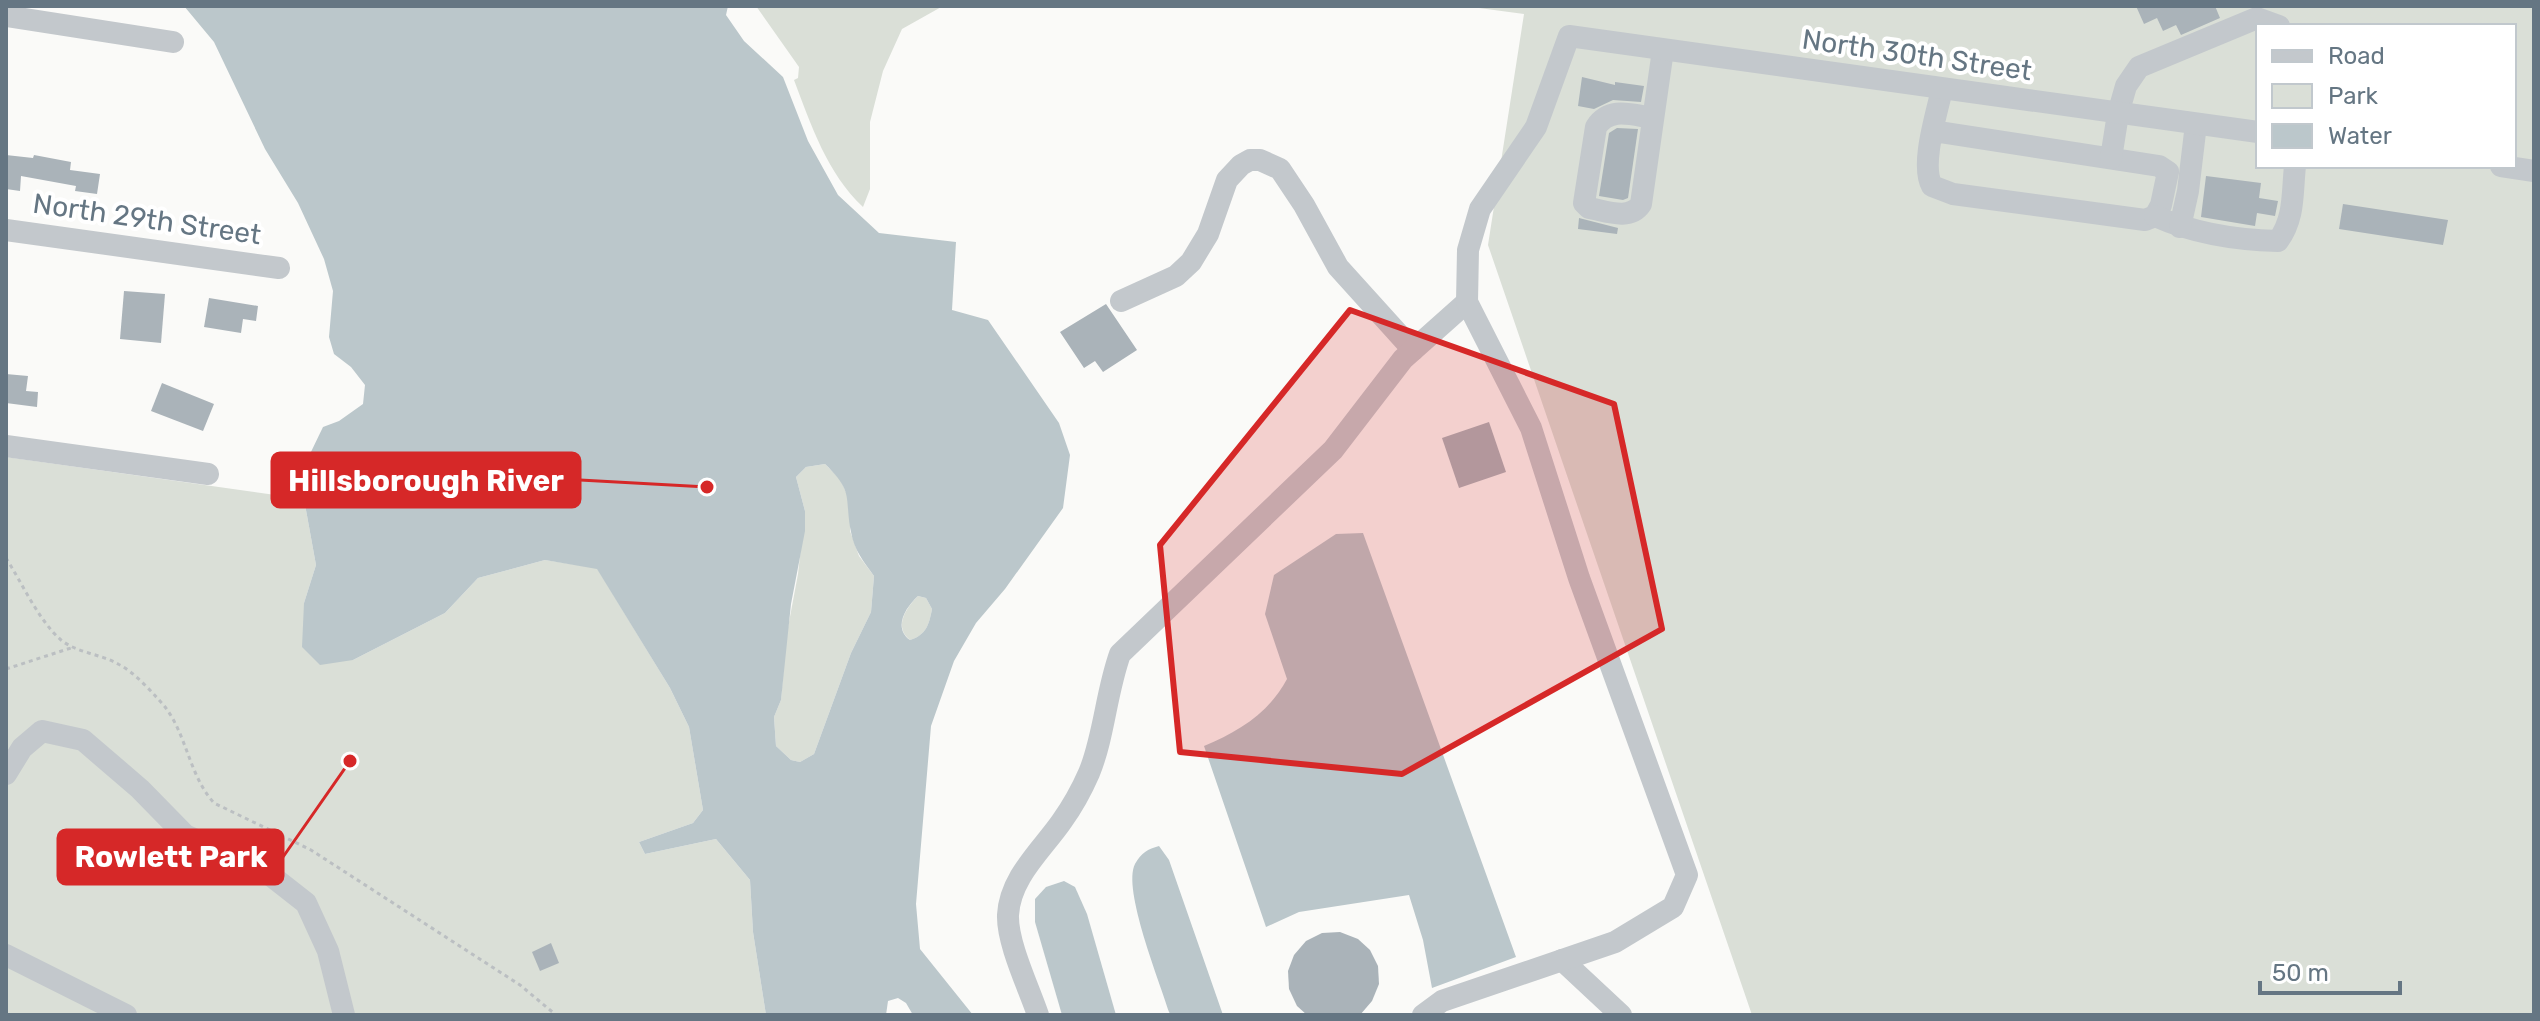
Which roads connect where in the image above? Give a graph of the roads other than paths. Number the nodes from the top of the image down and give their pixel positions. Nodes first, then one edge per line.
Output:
1 (6, 16) edge
2 (2274, 24) edge
3 (173, 42) dead end
4 (1663, 50) junction
5 (1942, 89) junction
6 (2118, 114) junction
7 (1653, 118) junction
8 (2196, 124) junction
9 (1933, 131) junction
10 (2256, 132) edge
11 (2111, 158) junction
12 (2295, 168) edge
13 (2514, 168) edge
14 (2534, 171) edge
15 (2155, 216) junction
16 (2180, 227) junction
17 (6, 230) edge
18 (279, 268) dead end
19 (1121, 301) dead end
20 (1467, 302) junction
21 (1413, 350) junction
22 (6, 446) edge
23 (208, 474) dead end
24 (6, 774) edge
25 (6, 955) edge
26 (1562, 960) junction
27 (126, 1015) edge
28 (344, 1015) edge
29 (1038, 1015) edge
30 (1423, 1015) edge
31 (1621, 1015) edge

1 - 3 street
2 - 6 street
4 - 5 street, North 30th Street
4 - 7 street
4 - 20 street, North 30th Street
5 - 6 street, North 30th Street
5 - 9 street
6 - 8 street, North 30th Street
6 - 11 street
7 - 7 street
8 - 10 street, North 30th Street
8 - 16 street
9 - 11 street
9 - 15 street
11 - 15 street
12 - 16 street
13 - 14 street
15 - 16 street
17 - 18 street, North 29th Street
19 - 21 street
20 - 21 street
20 - 26 street
21 - 29 street
22 - 23 street
24 - 28 street
25 - 27 street
26 - 30 street
26 - 31 street

